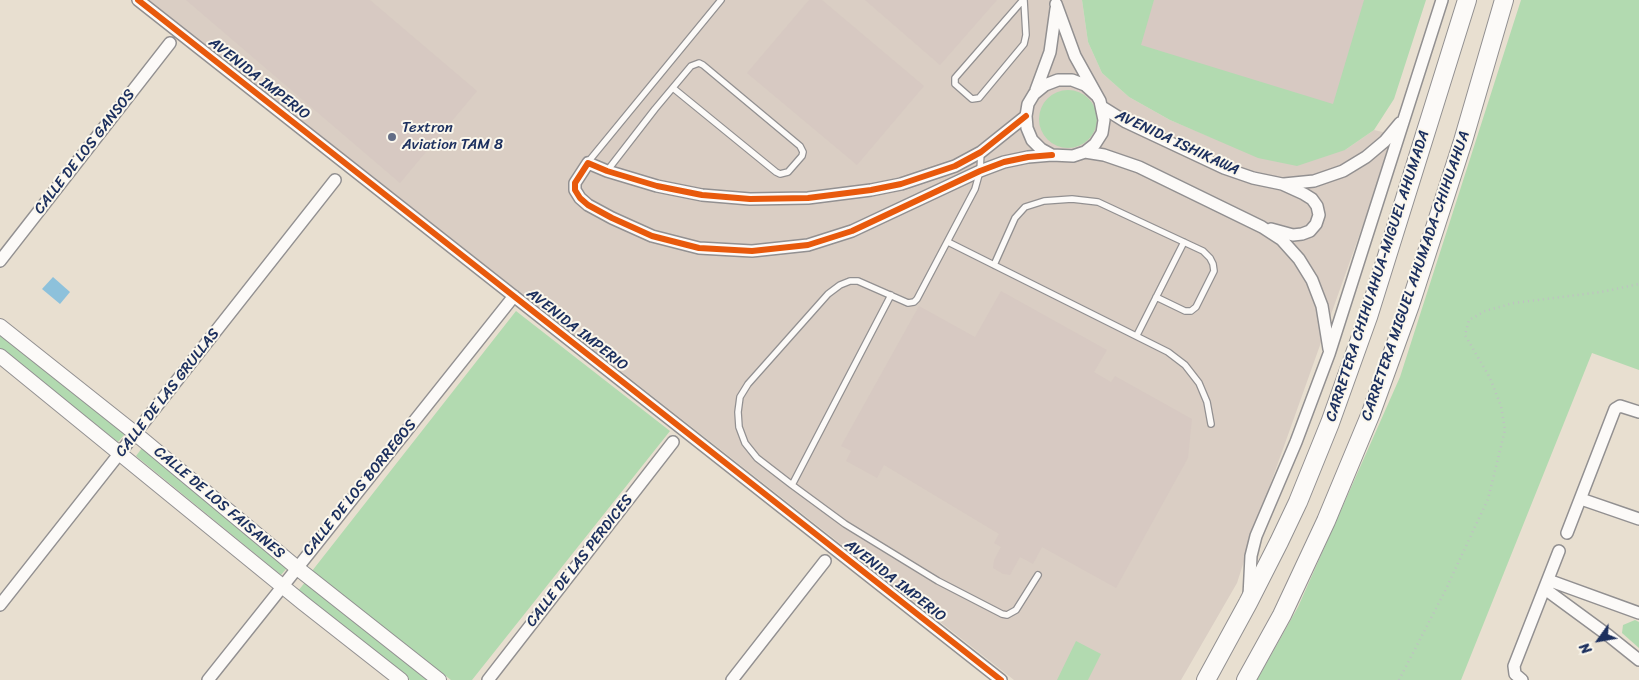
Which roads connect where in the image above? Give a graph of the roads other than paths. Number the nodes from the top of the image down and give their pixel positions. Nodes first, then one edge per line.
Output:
1 (138, 0) edge
2 (721, 0) edge
3 (1024, 0) edge
4 (1442, 0) edge
5 (1467, 0) edge
6 (1504, 0) edge
7 (1056, 2) edge
8 (170, 43) dead end
9 (673, 88) junction
10 (1034, 94) junction
11 (1096, 95) junction
12 (1102, 107) junction
13 (1026, 116) junction
14 (1404, 118) junction
15 (981, 152) junction
16 (1085, 152) junction
17 (1052, 155) junction
18 (588, 163) junction
19 (607, 170) junction
20 (980, 171) junction
21 (335, 180) dead end
22 (1282, 184) junction
23 (1262, 226) junction
24 (948, 242) junction
25 (1184, 242) junction
26 (0, 261) edge
27 (994, 265) junction
28 (891, 295) junction
29 (514, 296) junction
30 (1156, 298) junction
31 (0, 326) edge
32 (1137, 335) junction
33 (1330, 354) junction
34 (0, 356) edge
35 (1639, 412) edge
36 (1211, 424) dead end
37 (136, 434) junction
38 (673, 442) dead end
39 (120, 453) junction
40 (792, 485) junction
41 (1581, 499) junction
42 (1639, 519) edge
43 (1567, 533) dead end
44 (1559, 551) dead end
45 (824, 561) dead end
46 (296, 567) junction
47 (1038, 575) dead end
48 (1547, 584) junction
49 (282, 586) junction
50 (1248, 603) junction
51 (0, 605) edge
52 (1639, 613) edge
53 (1639, 660) edge
54 (208, 680) edge
55 (401, 680) edge
56 (439, 680) edge
57 (488, 680) edge
58 (732, 680) edge
59 (1001, 680) edge
60 (1206, 680) edge
61 (1246, 680) edge
62 (1522, 680) edge

1 - 29 street, AVENIDA IMPERIO
2 - 18 lane
3 - 3 lane
4 - 14 street
5 - 50 main road, CARRETERA CHIHUAHUA-MIGUEL AHUMADA
6 - 61 main road, CARRETERA MIGUEL AHUMADA-CHIHUAHUA
7 - 10 street, AVENIDA ISHIKAWA
7 - 11 street, AVENIDA ISHIKAWA
8 - 26 street, CALLE DE LOS GANSOS
9 - 9 lane
9 - 19 lane
10 - 11 street, AVENIDA ISHIKAWA
10 - 13 street, AVENIDA ISHIKAWA
11 - 12 street, AVENIDA ISHIKAWA
12 - 16 street, AVENIDA ISHIKAWA
12 - 22 street, AVENIDA ISHIKAWA
13 - 15 street
13 - 17 street
14 - 22 street
14 - 33 street
15 - 19 street
15 - 20 lane
16 - 17 street
16 - 23 street
17 - 20 street
18 - 19 street
18 - 20 street
20 - 24 lane
21 - 37 street, CALLE DE LAS GRULLAS
22 - 23 street
23 - 33 street
24 - 27 lane
24 - 28 lane
25 - 27 lane
25 - 30 lane
25 - 30 lane
27 - 32 lane
28 - 40 lane
28 - 40 lane
29 - 46 street, CALLE DE LOS BORREGOS
29 - 59 street, AVENIDA IMPERIO
30 - 32 lane
31 - 37 street, CALLE DE LOS FAISANES
32 - 36 lane
33 - 50 street
34 - 39 street, CALLE DE LOS FAISANES
35 - 41 street
37 - 39 street, CALLE DE LAS GRULLAS
37 - 46 street, CALLE DE LOS FAISANES
38 - 57 street, CALLE DE LAS PERDICES
39 - 49 street, CALLE DE LOS FAISANES
39 - 51 street, CALLE DE LAS GRULLAS
40 - 47 lane
41 - 42 street
41 - 43 street
44 - 48 street
45 - 58 street
46 - 49 street, CALLE DE LOS BORREGOS
46 - 56 street, CALLE DE LOS FAISANES
48 - 52 street
48 - 53 street
48 - 62 street
49 - 54 street, CALLE DE LOS BORREGOS
49 - 55 street, CALLE DE LOS FAISANES
50 - 60 main road, CARRETERA CHIHUAHUA-MIGUEL AHUMADA

